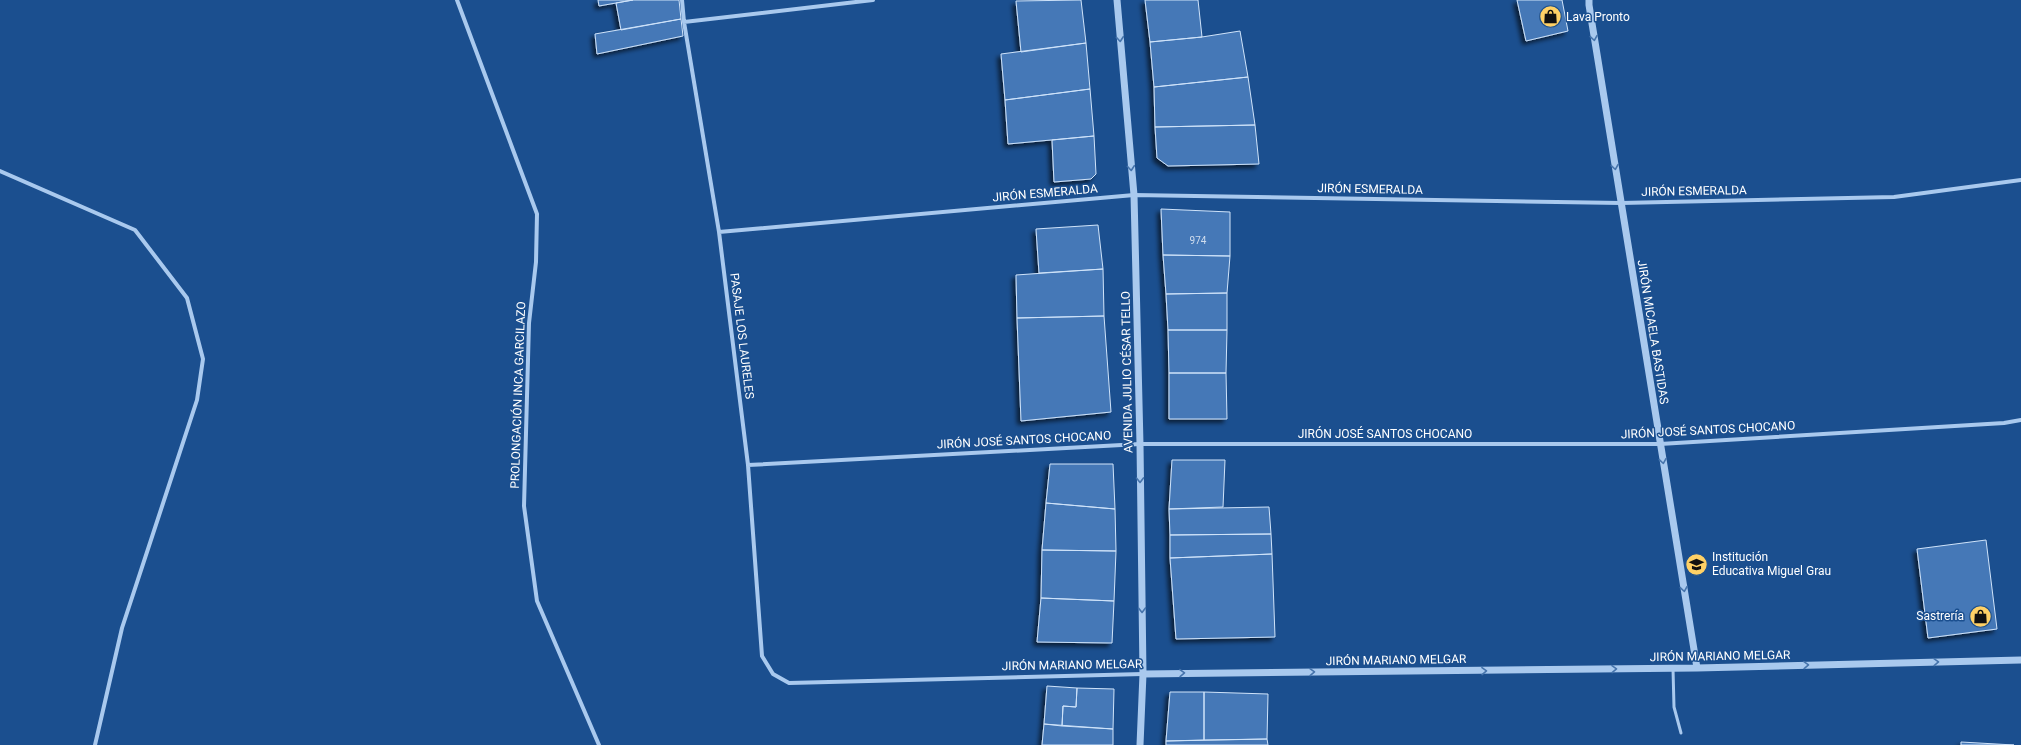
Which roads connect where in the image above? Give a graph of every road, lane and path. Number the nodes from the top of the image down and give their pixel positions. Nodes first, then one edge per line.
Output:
1 (456, 0) edge
2 (682, 0) edge
3 (873, 0) edge
4 (1117, 0) edge
5 (1590, 0) edge
6 (684, 22) junction
7 (0, 171) edge
8 (2021, 180) edge
9 (1134, 195) junction
10 (1621, 203) junction
11 (719, 232) junction
12 (2021, 420) edge
13 (1140, 444) junction
14 (1660, 444) junction
15 (748, 465) junction
16 (2021, 660) edge
17 (1697, 668) junction
18 (1673, 669) junction
19 (773, 674) joint
20 (1143, 674) junction
21 (1681, 733) dead end
22 (95, 745) edge
23 (599, 745) edge
24 (1140, 745) edge

1 - 23 street, PROLONGACIÓN INCA GARCILAZO
2 - 6 street, PASAJE LOS LAURELES
3 - 6 street
4 -> 9 street, AVENIDA JULIO CÉSAR TELLO
5 -> 10 street, JIRÓN MICAELA BASTIDAS
6 - 11 street, PASAJE LOS LAURELES
7 - 22 street
8 - 10 street, JIRÓN ESMERALDA
9 - 10 street, JIRÓN ESMERALDA
9 - 11 street, JIRÓN ESMERALDA
9 - 13 street, AVENIDA JULIO CÉSAR TELLO
10 - 14 street, JIRÓN MICAELA BASTIDAS
11 - 15 street, PASAJE LOS LAURELES
12 - 14 street, JIRÓN JOSÉ SANTOS CHOCANO
13 - 14 street, JIRÓN JOSÉ SANTOS CHOCANO
13 - 15 street, JIRÓN JOSÉ SANTOS CHOCANO
13 -> 20 street, AVENIDA JULIO CÉSAR TELLO
14 -> 17 street, JIRÓN MICAELA BASTIDAS
15 - 19 street, PASAJE LOS LAURELES
17 -> 16 street, JIRÓN MARIANO MELGAR
17 - 18 street, JIRÓN MARIANO MELGAR
20 -> 18 street, JIRÓN MARIANO MELGAR
18 - 21 lane
19 - 20 street, JIRÓN MARIANO MELGAR
20 - 24 street, AVENIDA JULIO CÉSAR TELLO

